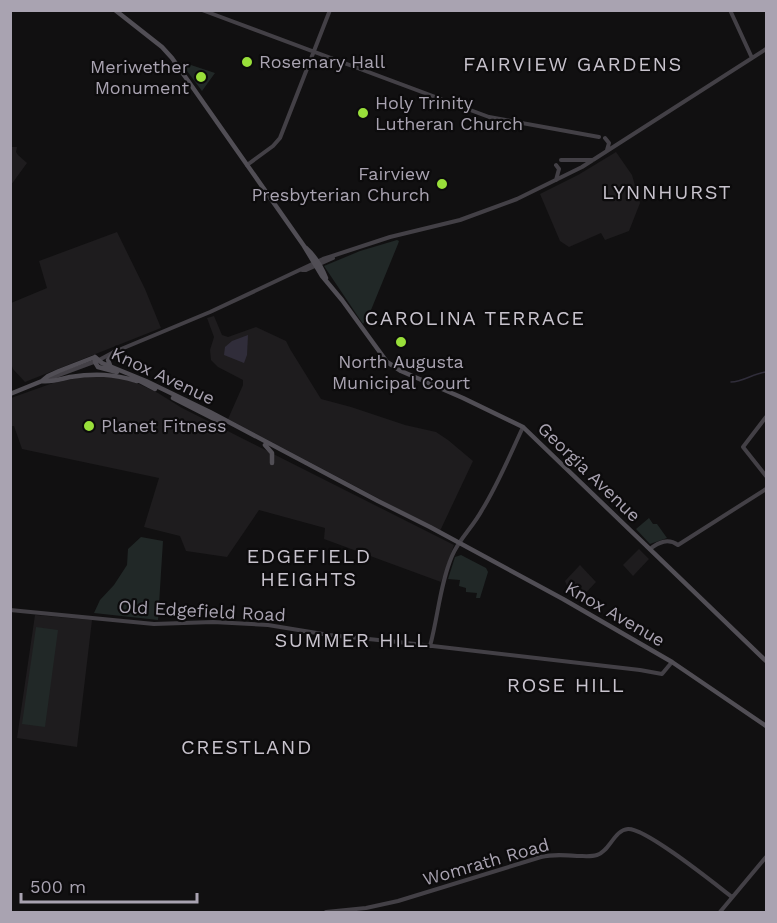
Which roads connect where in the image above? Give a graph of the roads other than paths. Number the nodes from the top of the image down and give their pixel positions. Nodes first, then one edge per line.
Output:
1 (115, 10) edge
2 (202, 10) edge
3 (330, 10) edge
4 (730, 10) edge
5 (766, 49) edge
6 (314, 52) junction
7 (752, 58) junction
8 (599, 137) dead end
9 (605, 138) dead end
10 (606, 152) junction
11 (561, 160) dead end
12 (594, 160) junction
13 (247, 165) junction
14 (556, 165) dead end
15 (556, 180) junction
16 (316, 264) junction
17 (114, 352) junction
18 (96, 360) junction
19 (112, 367) junction
20 (42, 381) junction
21 (141, 382) junction
22 (10, 394) edge
23 (766, 417) edge
24 (523, 427) junction
25 (265, 445) junction
26 (272, 463) dead end
27 (766, 476) edge
28 (766, 489) edge
29 (443, 535) junction
30 (458, 543) junction
31 (650, 549) junction
32 (10, 610) edge
33 (430, 646) junction
34 (766, 661) edge
35 (672, 662) junction
36 (766, 726) edge
37 (766, 857) edge
38 (732, 897) junction
39 (326, 912) edge
40 (720, 912) edge

1 - 13 main road, Georgia Avenue
2 - 6 street
3 - 6 street
4 - 7 street
5 - 7 street
6 - 8 street
6 - 13 street
7 - 10 street
9 - 10 street
10 - 12 street
11 - 12 street
12 - 15 street
13 - 16 main road, Georgia Avenue
14 - 15 street
15 - 16 street
16 - 17 street
16 - 24 main road, Georgia Avenue
17 - 18 street
17 - 19 main road
18 - 19 main road, Knox Avenue
18 - 20 main road
18 - 21 main road, Knox Avenue
19 - 29 main road, Knox Avenue
20 - 21 main road
20 - 22 main road
21 - 25 main road, Knox Avenue
23 - 27 street
24 - 30 street
24 - 31 main road, Georgia Avenue
25 - 26 main road
25 - 29 main road, Knox Avenue
28 - 31 street
29 - 30 main road, Knox Avenue
30 - 33 street
30 - 35 main road, Knox Avenue
31 - 34 main road, Georgia Avenue
32 - 33 street, Old Edgefield Road
33 - 35 street, Old Edgefield Road
35 - 36 main road, Knox Avenue
37 - 38 street
38 - 39 street, Womrath Road
38 - 40 street

